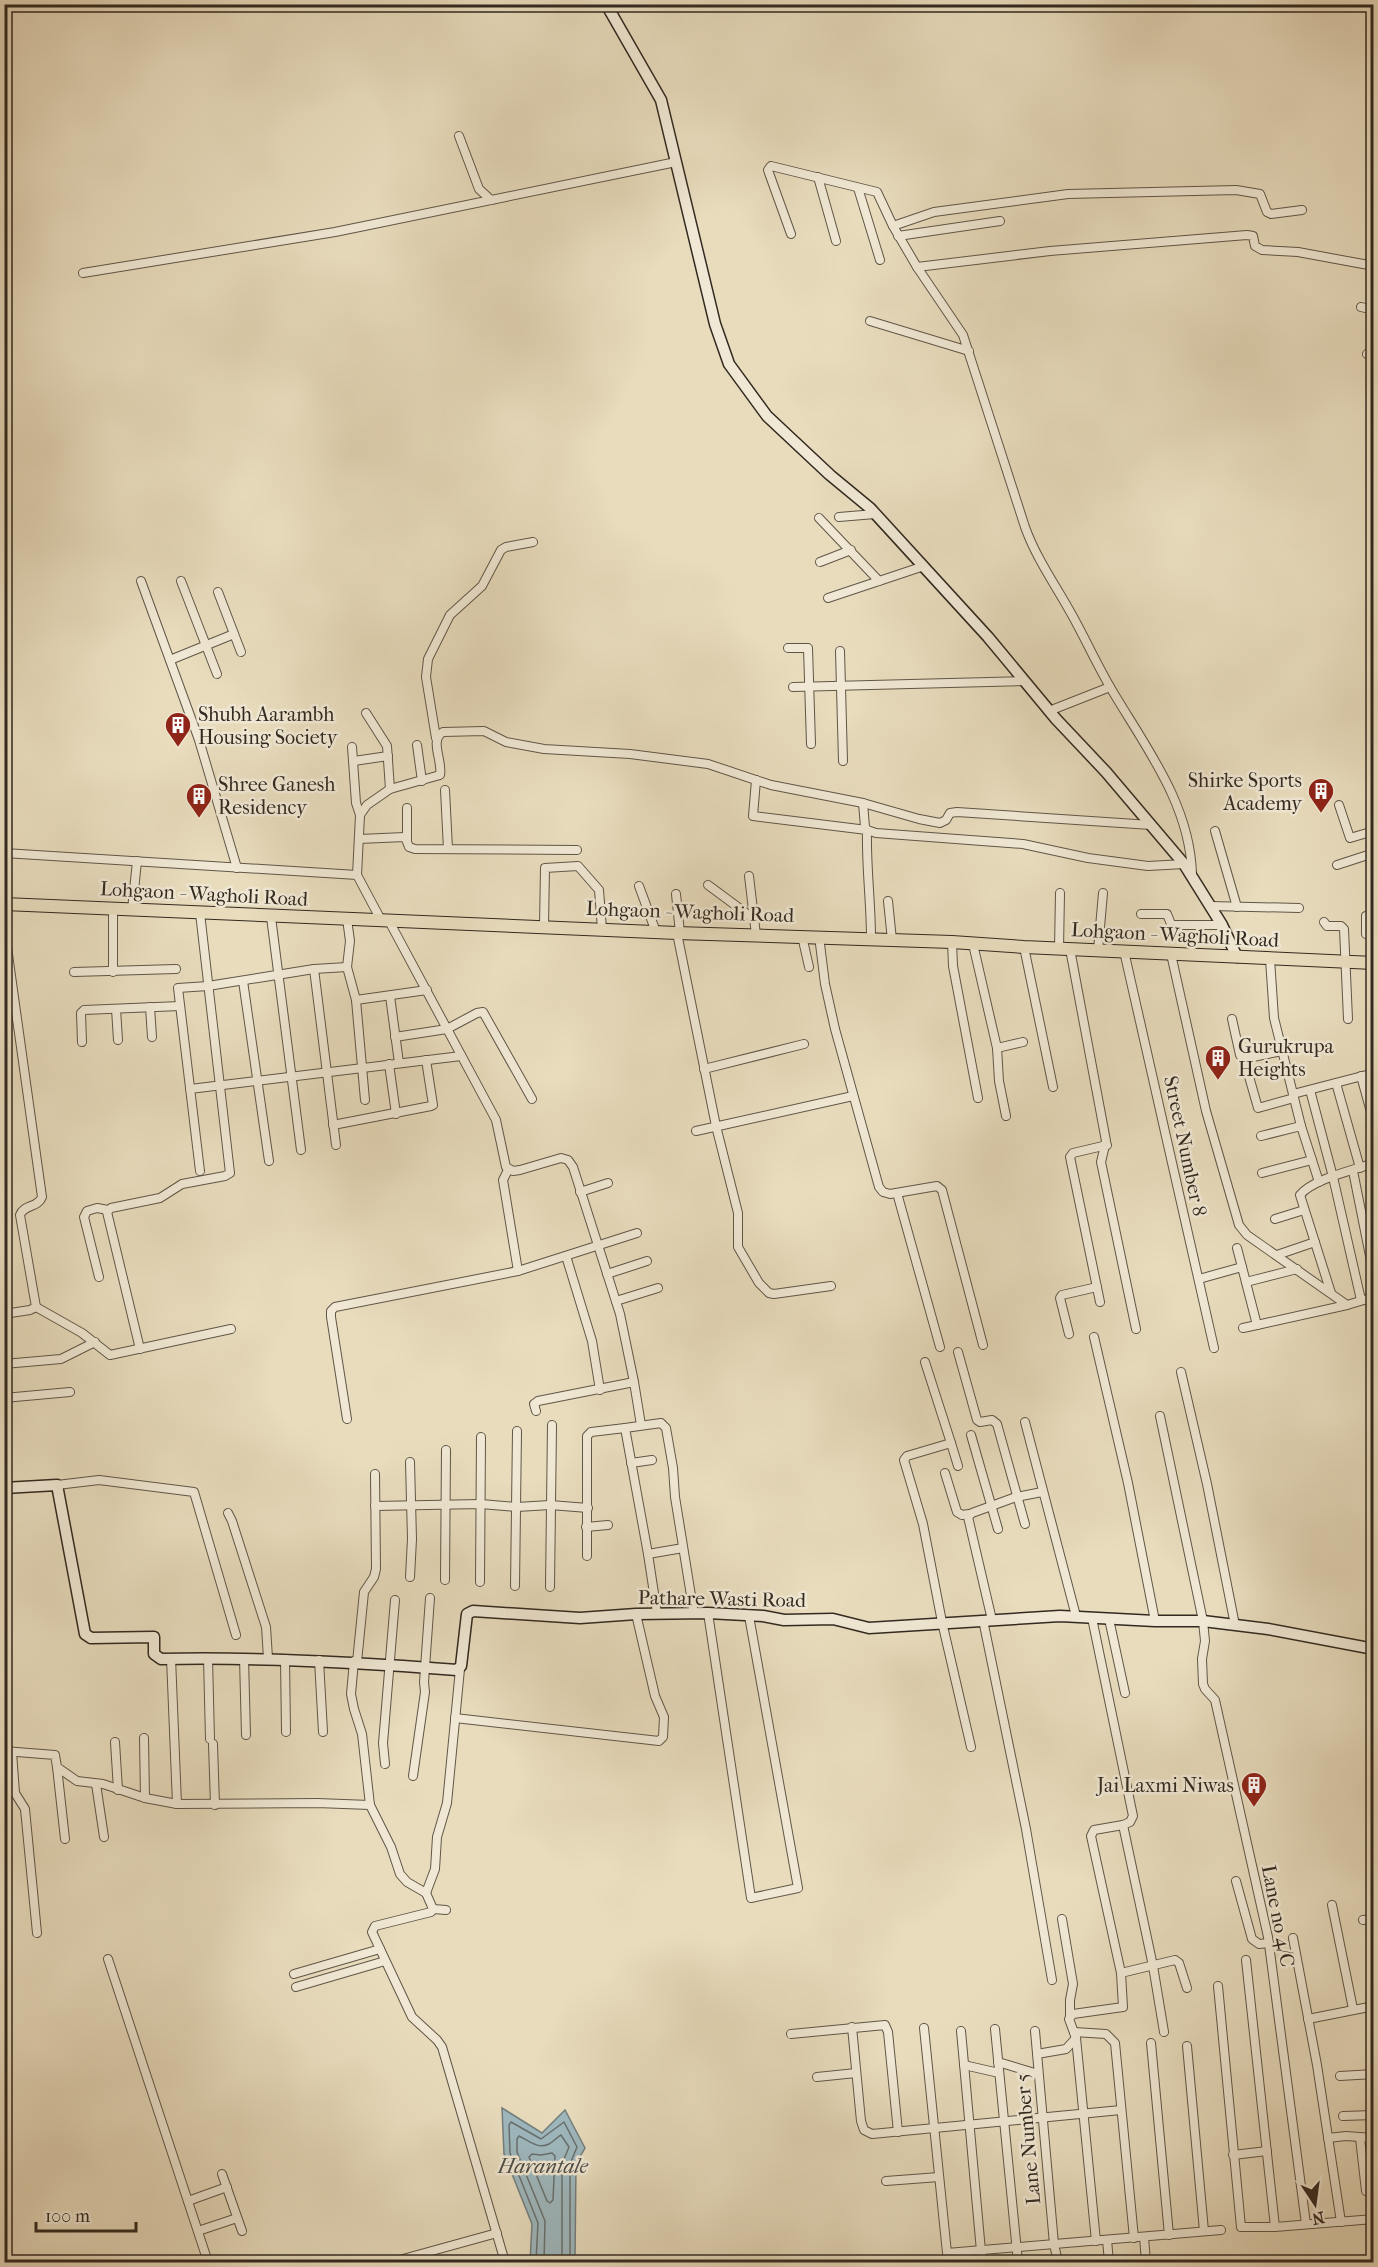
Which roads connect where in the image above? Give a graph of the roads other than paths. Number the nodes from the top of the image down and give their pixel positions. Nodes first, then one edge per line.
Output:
1 (606, 4) edge
2 (459, 136) dead end
3 (676, 162) junction
4 (818, 177) junction
5 (858, 188) junction
6 (491, 200) junction
7 (1302, 210) dead end
8 (1000, 221) dead end
9 (893, 226) junction
10 (791, 234) dead end
11 (898, 236) junction
12 (836, 241) dead end
13 (880, 260) dead end
14 (1374, 266) edge
15 (917, 267) junction
16 (83, 273) dead end
17 (1361, 307) dead end
18 (1374, 310) edge
19 (870, 321) dead end
20 (969, 351) junction
21 (875, 514) junction
22 (839, 517) dead end
23 (819, 518) dead end
24 (533, 543) dead end
25 (851, 550) junction
26 (820, 562) dead end
27 (924, 566) junction
28 (141, 581) dead end
29 (181, 581) dead end
30 (879, 581) junction
31 (218, 592) dead end
32 (828, 598) dead end
33 (234, 634) junction
34 (206, 646) junction
35 (788, 648) dead end
36 (840, 651) dead end
37 (241, 652) dead end
38 (170, 660) junction
39 (217, 674) dead end
40 (1024, 681) junction
41 (840, 686) junction
42 (793, 687) dead end
43 (810, 687) junction
44 (1110, 687) junction
45 (1049, 711) junction
46 (366, 713) dead end
47 (436, 738) junction
48 (812, 744) dead end
49 (417, 745) dead end
50 (352, 747) dead end
51 (388, 756) junction
52 (354, 761) junction
53 (843, 761) dead end
54 (756, 780) junction
55 (422, 781) junction
56 (390, 789) junction
57 (445, 790) dead end
58 (862, 804) junction
59 (1339, 805) dead end
60 (407, 808) dead end
61 (360, 815) junction
62 (1150, 825) junction
63 (867, 830) junction
64 (1215, 831) dead end
65 (1374, 831) edge
66 (359, 839) junction
67 (407, 839) junction
68 (448, 849) junction
69 (577, 850) dead end
70 (4, 853) edge
71 (1374, 853) edge
72 (137, 861) junction
73 (1184, 864) junction
74 (1337, 865) dead end
75 (237, 868) junction
76 (1192, 874) junction
77 (357, 875) junction
78 (749, 876) dead end
79 (708, 885) dead end
80 (639, 886) dead end
81 (1060, 893) dead end
82 (1103, 893) dead end
83 (676, 894) dead end
84 (888, 902) dead end
85 (4, 904) edge
86 (1211, 906) junction
87 (1237, 907) junction
88 (1299, 908) dead end
89 (113, 909) junction
90 (132, 910) junction
91 (200, 913) junction
92 (1141, 914) dead end
93 (1374, 915) edge
94 (271, 917) junction
95 (346, 919) junction
96 (754, 919) junction
97 (385, 920) junction
98 (1324, 922) dead end
99 (1222, 925) junction
100 (4, 926) edge
101 (544, 926) junction
102 (602, 929) junction
103 (656, 932) junction
104 (679, 933) junction
105 (1366, 934) dead end
106 (756, 935) junction
107 (802, 936) junction
108 (819, 936) junction
109 (871, 938) junction
110 (892, 940) junction
111 (952, 942) junction
112 (973, 944) junction
113 (1024, 947) junction
114 (1065, 949) junction
115 (1098, 950) junction
116 (1125, 951) junction
117 (1171, 954) junction
118 (1237, 957) junction
119 (1270, 959) junction
120 (1345, 962) junction
121 (1373, 964) edge
122 (347, 967) junction
123 (809, 967) dead end
124 (176, 969) dead end
125 (314, 969) junction
126 (74, 972) dead end
127 (113, 972) junction
128 (280, 975) junction
129 (243, 981) junction
130 (208, 986) junction
131 (427, 990) junction
132 (390, 996) junction
133 (356, 1000) junction
134 (180, 1006) junction
135 (150, 1008) junction
136 (116, 1009) junction
137 (1232, 1019) dead end
138 (1348, 1019) dead end
139 (447, 1029) junction
140 (395, 1036) junction
141 (152, 1037) dead end
142 (118, 1040) dead end
143 (82, 1042) dead end
144 (1023, 1042) dead end
145 (804, 1044) dead end
146 (997, 1048) junction
147 (1282, 1051) junction
148 (461, 1056) junction
149 (1244, 1059) junction
150 (426, 1060) junction
151 (399, 1063) junction
152 (389, 1064) junction
153 (361, 1067) junction
154 (704, 1070) junction
155 (326, 1071) junction
156 (1374, 1073) edge
157 (290, 1076) junction
158 (1361, 1076) junction
159 (256, 1080) junction
160 (1336, 1083) junction
161 (220, 1085) junction
162 (1053, 1087) dead end
163 (190, 1089) junction
164 (1310, 1090) junction
165 (853, 1096) junction
166 (1293, 1096) junction
167 (978, 1098) dead end
168 (532, 1099) dead end
169 (364, 1100) dead end
170 (396, 1114) junction
171 (1006, 1116) dead end
172 (1374, 1123) edge
173 (333, 1125) junction
174 (1301, 1125) junction
175 (716, 1126) junction
176 (696, 1131) dead end
177 (1261, 1136) dead end
178 (336, 1145) dead end
179 (1107, 1145) junction
180 (301, 1150) dead end
181 (1312, 1160) junction
182 (269, 1161) dead end
183 (1374, 1163) edge
184 (1356, 1169) junction
185 (508, 1170) junction
186 (200, 1171) dead end
187 (1262, 1173) dead end
188 (1333, 1177) junction
189 (1319, 1182) junction
190 (608, 1183) dead end
191 (580, 1192) junction
192 (897, 1193) junction
193 (108, 1209) junction
194 (1304, 1210) junction
195 (1275, 1220) dead end
196 (637, 1233) dead end
197 (1315, 1242) junction
198 (598, 1245) junction
199 (1237, 1248) dead end
200 (566, 1256) junction
201 (1277, 1256) junction
202 (647, 1262) dead end
203 (1242, 1267) junction
204 (1297, 1269) junction
205 (518, 1271) junction
206 (607, 1274) junction
207 (1374, 1276) edge
208 (99, 1277) dead end
209 (1199, 1278) junction
210 (1246, 1282) junction
211 (831, 1286) dead end
212 (1097, 1287) junction
213 (658, 1288) dead end
214 (1332, 1294) junction
215 (1374, 1297) edge
216 (1361, 1300) junction
217 (616, 1301) junction
218 (1100, 1302) dead end
219 (1347, 1305) junction
220 (36, 1307) junction
221 (4, 1314) edge
222 (1257, 1325) junction
223 (1243, 1328) dead end
224 (231, 1329) dead end
225 (1136, 1329) dead end
226 (1069, 1334) dead end
227 (1094, 1337) dead end
228 (95, 1342) junction
229 (983, 1345) dead end
230 (940, 1347) dead end
231 (1214, 1348) dead end
232 (140, 1349) junction
233 (958, 1352) dead end
234 (925, 1362) dead end
235 (4, 1364) edge
236 (1181, 1372) dead end
237 (634, 1383) junction
238 (600, 1390) junction
239 (70, 1392) dead end
240 (4, 1398) edge
241 (536, 1411) dead end
242 (1160, 1416) dead end
243 (347, 1419) dead end
244 (1025, 1422) dead end
245 (552, 1425) dead end
246 (641, 1425) junction
247 (625, 1428) junction
248 (517, 1431) dead end
249 (971, 1435) dead end
250 (481, 1437) dead end
251 (951, 1443) junction
252 (446, 1450) dead end
253 (652, 1460) dead end
254 (410, 1462) dead end
255 (631, 1463) junction
256 (958, 1466) dead end
257 (945, 1473) dead end
258 (375, 1474) dead end
259 (57, 1485) junction
260 (4, 1488) edge
261 (1042, 1492) junction
262 (1017, 1497) junction
263 (481, 1504) junction
264 (411, 1505) junction
265 (446, 1505) junction
266 (550, 1505) junction
267 (375, 1506) junction
268 (517, 1507) junction
269 (991, 1507) junction
270 (588, 1508) junction
271 (228, 1513) dead end
272 (969, 1514) junction
273 (1025, 1524) dead end
274 (608, 1525) dead end
275 (586, 1527) junction
276 (998, 1529) dead end
277 (683, 1548) junction
278 (648, 1554) junction
279 (587, 1556) dead end
280 (410, 1577) dead end
281 (445, 1580) dead end
282 (480, 1582) dead end
283 (515, 1586) dead end
284 (550, 1587) dead end
285 (430, 1598) dead end
286 (395, 1600) dead end
287 (708, 1613) junction
288 (636, 1614) junction
289 (657, 1614) junction
290 (694, 1614) junction
291 (748, 1616) junction
292 (1076, 1616) junction
293 (1092, 1618) junction
294 (1109, 1618) junction
295 (987, 1620) junction
296 (1155, 1621) junction
297 (1203, 1621) junction
298 (942, 1622) junction
299 (1235, 1624) junction
300 (236, 1635) dead end
301 (1374, 1649) edge
302 (171, 1658) junction
303 (208, 1658) junction
304 (244, 1658) junction
305 (268, 1658) junction
306 (285, 1659) junction
307 (320, 1660) junction
308 (355, 1662) junction
309 (388, 1664) junction
310 (426, 1667) junction
311 (460, 1669) junction
312 (1125, 1693) dead end
313 (455, 1718) junction
314 (286, 1732) dead end
315 (323, 1732) dead end
316 (246, 1735) dead end
317 (144, 1738) dead end
318 (115, 1742) dead end
319 (970, 1747) dead end
320 (8, 1752) edge
321 (385, 1764) dead end
322 (57, 1767) junction
323 (413, 1776) dead end
324 (96, 1784) junction
325 (118, 1790) junction
326 (145, 1798) junction
327 (177, 1804) junction
328 (215, 1805) junction
329 (370, 1806) junction
330 (1123, 1825) junction
331 (104, 1837) dead end
332 (65, 1839) dead end
333 (1236, 1881) dead end
334 (426, 1893) junction
335 (1332, 1905) dead end
336 (433, 1908) junction
337 (446, 1910) dead end
338 (1062, 1919) dead end
339 (1374, 1919) edge
340 (1363, 1920) dead end
341 (37, 1933) dead end
342 (1293, 1938) dead end
343 (1269, 1943) junction
344 (380, 1949) junction
345 (108, 1959) dead end
346 (1246, 1960) dead end
347 (385, 1961) junction
348 (1153, 1966) junction
349 (1121, 1973) junction
350 (294, 1974) dead end
351 (1052, 1980) dead end
352 (1218, 1986) dead end
353 (296, 1987) dead end
354 (1187, 1988) dead end
355 (1374, 2006) edge
356 (1353, 2009) junction
357 (1070, 2016) junction
358 (1308, 2019) junction
359 (852, 2027) junction
360 (924, 2028) dead end
361 (995, 2029) dead end
362 (961, 2031) dead end
363 (1035, 2031) dead end
364 (1164, 2032) dead end
365 (791, 2034) dead end
366 (1075, 2035) junction
367 (1150, 2043) dead end
368 (1186, 2046) dead end
369 (1037, 2054) junction
370 (998, 2062) junction
371 (964, 2066) junction
372 (856, 2073) junction
373 (999, 2073) junction
374 (1038, 2074) junction
375 (1374, 2074) edge
376 (1340, 2076) dead end
377 (817, 2077) dead end
378 (1121, 2110) junction
379 (1084, 2114) junction
380 (1374, 2115) edge
381 (1343, 2116) dead end
382 (1042, 2118) junction
383 (1004, 2122) junction
384 (970, 2126) junction
385 (934, 2130) junction
386 (898, 2132) junction
387 (1328, 2138) junction
388 (1360, 2138) junction
389 (1374, 2138) edge
390 (1267, 2151) junction
391 (1233, 2155) junction
392 (222, 2174) dead end
393 (939, 2177) junction
394 (886, 2181) dead end
395 (227, 2187) junction
396 (1366, 2191) dead end
397 (188, 2200) junction
398 (237, 2218) junction
399 (1374, 2219) edge
400 (1341, 2222) junction
401 (1306, 2224) junction
402 (1275, 2227) junction
403 (1221, 2230) dead end
404 (198, 2231) junction
405 (242, 2231) dead end
406 (1204, 2231) junction
407 (497, 2233) junction
408 (1169, 2235) junction
409 (1144, 2237) junction
410 (1134, 2238) junction
411 (1107, 2240) junction
412 (1096, 2241) junction
413 (1054, 2244) junction
414 (1017, 2247) junction
415 (981, 2251) junction
416 (208, 2262) edge
417 (392, 2262) edge
418 (505, 2262) edge
419 (982, 2262) edge
420 (1018, 2262) edge
421 (1058, 2262) edge
422 (1109, 2262) edge
423 (1146, 2262) edge

1 - 3 street
2 - 6 street
3 - 6 street
3 - 21 street
4 - 5 street
4 - 10 street
4 - 12 street
5 - 9 street
5 - 13 street
6 - 16 street
7 - 9 street
8 - 11 street
9 - 11 street
11 - 15 street
14 - 15 street
15 - 20 street
17 - 18 street
19 - 20 street
20 - 44 street
21 - 22 street
21 - 27 street
23 - 25 street
24 - 47 street
25 - 26 street
25 - 30 street
27 - 30 street
27 - 40 street
28 - 38 street
29 - 34 street
30 - 32 street
31 - 33 street
33 - 34 street
33 - 37 street
34 - 38 street
34 - 39 street
35 - 43 street
36 - 41 street
38 - 75 street
40 - 41 street
40 - 45 street
41 - 43 street
41 - 53 street
42 - 43 street
43 - 48 street
44 - 45 street
44 - 76 street
45 - 62 street
46 - 51 street
47 - 54 street
47 - 55 street
49 - 55 street
50 - 52 street
51 - 52 street
51 - 56 street
52 - 61 street
54 - 58 street
54 - 63 street
55 - 56 street
56 - 61 street
57 - 68 street
58 - 62 street
58 - 63 street
59 - 65 street
60 - 67 street
61 - 66 street
62 - 73 street
63 - 73 street
63 - 109 street
64 - 87 street
66 - 67 street
66 - 77 street
67 - 68 street
68 - 69 street
70 - 72 street
71 - 74 street
72 - 75 street
72 - 90 street
73 - 76 street
75 - 77 street
76 - 86 street
77 - 97 street
78 - 96 street
79 - 96 street
80 - 103 street
81 - 114 street
82 - 115 street
83 - 104 street
84 - 110 street
85 - 89 main road, Lohgaon - Wagholi Road
86 - 87 street
86 - 99 street
87 - 88 street
89 - 90 main road, Lohgaon - Wagholi Road
89 - 127 street
90 - 91 main road, Lohgaon - Wagholi Road
91 - 94 main road, Lohgaon - Wagholi Road
91 - 130 street
92 - 99 street
93 - 105 street
94 - 95 main road, Lohgaon - Wagholi Road
94 - 128 street
95 - 97 main road, Lohgaon - Wagholi Road
95 - 122 street
96 - 106 street
97 - 101 main road, Lohgaon - Wagholi Road
97 - 131 street
98 - 120 street
99 - 118 street
100 - 220 street
101 - 102 main road, Lohgaon - Wagholi Road
101 - 102 street
102 - 103 main road, Lohgaon - Wagholi Road
103 - 104 main road, Lohgaon - Wagholi Road
104 - 106 main road, Lohgaon - Wagholi Road
104 - 154 street
106 - 107 main road, Lohgaon - Wagholi Road
107 - 108 main road, Lohgaon - Wagholi Road
107 - 123 street
108 - 109 main road, Lohgaon - Wagholi Road
108 - 165 street
109 - 110 main road, Lohgaon - Wagholi Road
110 - 111 main road, Lohgaon - Wagholi Road
111 - 112 main road, Lohgaon - Wagholi Road
111 - 167 street
112 - 113 main road, Lohgaon - Wagholi Road
112 - 146 street
113 - 114 main road, Lohgaon - Wagholi Road
113 - 162 street
114 - 115 main road, Lohgaon - Wagholi Road
114 - 179 street
115 - 116 main road, Lohgaon - Wagholi Road
116 - 117 main road, Lohgaon - Wagholi Road
116 - 209 street, Street Number 8
117 - 118 main road, Lohgaon - Wagholi Road
117 - 201 street
118 - 119 main road, Lohgaon - Wagholi Road
119 - 120 main road, Lohgaon - Wagholi Road
119 - 147 street
120 - 121 main road, Lohgaon - Wagholi Road
120 - 138 street
122 - 125 street
122 - 133 street
124 - 127 street
125 - 128 street
125 - 155 street
126 - 127 street
128 - 129 street
128 - 157 street
129 - 130 street
129 - 159 street
130 - 134 street
130 - 161 street
131 - 132 street
131 - 139 street
132 - 133 street
132 - 140 street
133 - 153 street
134 - 135 street
134 - 163 street
135 - 136 street
135 - 141 street
136 - 142 street
136 - 143 street
137 - 149 street
139 - 140 street
139 - 148 street
139 - 168 street
140 - 151 street
144 - 146 street
145 - 154 street
146 - 171 street
147 - 149 street
147 - 166 street
148 - 150 street
148 - 185 street
149 - 166 street
150 - 151 street
150 - 170 street
151 - 152 street
152 - 153 street
152 - 170 street
153 - 155 street
153 - 169 street
154 - 175 street
155 - 157 street
155 - 173 street
156 - 158 street
157 - 159 street
157 - 180 street
158 - 160 street
158 - 172 street
159 - 161 street
159 - 182 street
160 - 164 street
160 - 184 street
161 - 163 street
161 - 193 street
163 - 186 street
164 - 166 street
164 - 188 street
165 - 175 street
165 - 192 street
166 - 174 street
170 - 173 street
173 - 178 street
174 - 177 street
174 - 181 street
175 - 176 street
175 - 211 street
179 - 212 street
179 - 225 street
181 - 187 street
181 - 189 street
183 - 184 street
184 - 188 street
184 - 207 street
185 - 191 street
185 - 205 street
188 - 189 street
188 - 216 street
189 - 194 street
190 - 191 street
191 - 198 street
192 - 229 street
192 - 230 street
193 - 208 street
193 - 232 street
194 - 195 street
194 - 197 street
196 - 198 street
197 - 201 street
197 - 214 street
198 - 200 street
198 - 206 street
199 - 203 street
200 - 205 street
200 - 238 street
201 - 204 street
202 - 206 street
203 - 209 street
203 - 210 street
204 - 210 street
204 - 214 street
205 - 243 street
206 - 217 street
209 - 231 street, Street Number 8
210 - 222 street
212 - 218 street
212 - 226 street
213 - 217 street
214 - 219 street
215 - 216 street
216 - 219 street
217 - 237 street
219 - 222 street
220 - 221 street
220 - 228 street
222 - 223 street
224 - 232 street
227 - 296 street
228 - 232 street
228 - 235 street
233 - 262 street
234 - 251 street
236 - 299 street
237 - 238 street
237 - 246 street
238 - 241 street
239 - 240 street
242 - 297 street, Lane no 4/C
244 - 261 street
245 - 266 street
246 - 247 street
246 - 277 street
247 - 255 street
247 - 270 street
248 - 268 street
249 - 269 street
250 - 263 street
251 - 256 street
251 - 298 street
252 - 265 street
253 - 255 street
254 - 264 street
255 - 278 street
257 - 272 street
258 - 267 street
259 - 260 street
259 - 300 street
259 - 302 street
261 - 262 street
261 - 292 street
262 - 269 street
262 - 273 street
263 - 265 street
263 - 268 street
263 - 282 street
264 - 265 street
264 - 267 street
264 - 280 street
265 - 281 street
266 - 268 street
266 - 270 street
266 - 284 street
267 - 308 street
268 - 283 street
269 - 272 street
269 - 276 street
270 - 275 street
271 - 305 street
272 - 295 street
274 - 275 street
275 - 279 street
277 - 278 street
277 - 290 street
278 - 289 street
285 - 310 street
286 - 309 street
287 - 290 street, Pathare Wasti Road
287 - 291 street, Pathare Wasti Road
287 - 291 street
288 - 289 street, Pathare Wasti Road
288 - 311 street, Pathare Wasti Road
288 - 313 street
289 - 290 street, Pathare Wasti Road
291 - 298 street, Pathare Wasti Road
292 - 293 street, Pathare Wasti Road
292 - 295 street, Pathare Wasti Road
293 - 294 street, Pathare Wasti Road
293 - 330 street
294 - 296 street, Pathare Wasti Road
294 - 312 street
295 - 298 street, Pathare Wasti Road
295 - 351 street
296 - 297 street, Pathare Wasti Road
297 - 299 street, Pathare Wasti Road
297 - 343 street, Lane no 4/C
298 - 319 street
299 - 301 street, Pathare Wasti Road
302 - 303 street
302 - 327 street
303 - 304 street
303 - 328 street
304 - 305 street
304 - 316 street
305 - 306 street
306 - 307 street
306 - 314 street
307 - 308 street
307 - 315 street
308 - 309 street
308 - 329 street
309 - 310 street
309 - 321 street
310 - 311 street
310 - 323 street
311 - 313 street
313 - 334 street
317 - 326 street
318 - 325 street
320 - 322 street
320 - 341 street
322 - 324 street
322 - 332 street
324 - 325 street
324 - 331 street
325 - 326 street
326 - 327 street
327 - 328 street
328 - 329 street
329 - 334 street
330 - 348 street
330 - 349 street
333 - 343 street
334 - 336 street
335 - 356 street
336 - 337 street
336 - 344 street
338 - 357 street
339 - 340 street
342 - 358 street
343 - 401 street, Lane no 4/C
344 - 347 street
344 - 350 street
345 - 397 street
346 - 390 street
347 - 353 street
347 - 407 street
348 - 349 street
348 - 354 street
348 - 364 street
349 - 357 street
352 - 391 street
355 - 356 street
356 - 358 street
357 - 366 street
358 - 387 street
359 - 365 street
359 - 372 street
359 - 386 street
360 - 385 street
361 - 370 street
362 - 371 street
363 - 369 street, Lane Number 5
366 - 369 street
366 - 378 street
366 - 379 street
367 - 408 street
368 - 406 street
369 - 374 street, Lane Number 5
370 - 373 street
370 - 374 street
371 - 373 street
371 - 384 street
372 - 377 street
372 - 386 street
373 - 383 street
374 - 382 street, Lane Number 5
375 - 376 street
378 - 379 street
378 - 410 street
379 - 382 street
379 - 412 street
380 - 381 street
382 - 383 street
382 - 413 street, Lane Number 5
383 - 384 street
383 - 414 street
384 - 385 street
384 - 415 street
385 - 386 street
385 - 393 street
387 - 388 street
387 - 400 street
388 - 389 street
388 - 396 street
390 - 391 street
390 - 402 street
391 - 402 street
392 - 395 street
393 - 394 street
393 - 415 street
395 - 397 street
395 - 398 street
397 - 404 street
398 - 404 street
398 - 405 street
399 - 400 street
400 - 401 street
401 - 402 street
403 - 406 street
404 - 416 street
406 - 408 street
407 - 417 street
407 - 418 street
408 - 409 street
409 - 410 street
409 - 423 street
410 - 411 street
411 - 412 street
411 - 422 street
412 - 413 street
413 - 414 street
413 - 421 street, Lane Number 5
414 - 415 street
414 - 420 street
415 - 419 street

